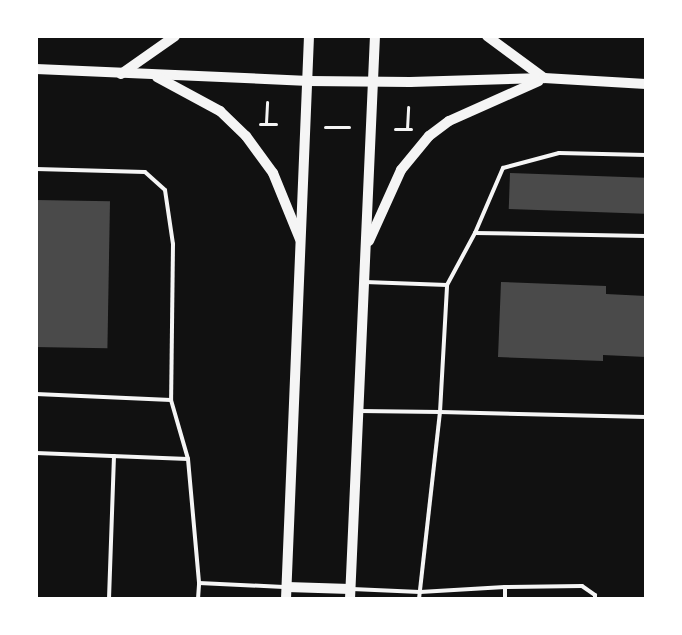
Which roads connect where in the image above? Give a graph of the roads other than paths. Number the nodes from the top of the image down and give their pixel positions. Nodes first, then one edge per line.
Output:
1 (176, 36) edge
2 (309, 36) edge
3 (375, 36) edge
4 (487, 36) edge
5 (36, 69) edge
6 (121, 74) junction
7 (154, 75) junction
8 (544, 78) junction
9 (308, 81) junction
10 (375, 82) junction
11 (646, 84) edge
12 (646, 155) edge
13 (36, 169) edge
14 (475, 233) junction
15 (646, 236) edge
16 (302, 243) junction
17 (367, 246) junction
18 (365, 282) junction
19 (447, 285) junction
20 (36, 394) edge
21 (171, 400) junction
22 (359, 411) junction
23 (440, 412) junction
24 (646, 417) edge
25 (36, 453) edge
26 (114, 456) junction
27 (188, 459) junction
28 (199, 583) junction
29 (287, 587) junction
30 (505, 587) junction
31 (420, 592) junction
32 (350, 594) edge
33 (108, 599) edge
34 (198, 599) edge
35 (286, 599) edge
36 (419, 599) edge
37 (505, 599) edge
38 (595, 599) edge

1 - 6 main road
2 - 9 main road
3 - 10 main road
4 - 8 main road
5 - 6 main road
6 - 7 main road
7 - 9 main road
7 - 16 main road
8 - 10 main road
8 - 11 main road
8 - 17 main road
9 - 10 main road
9 - 16 main road
10 - 17 main road
12 - 14 lane
13 - 21 lane
14 - 15 lane
14 - 19 lane
16 - 29 main road
17 - 18 main road
18 - 19 lane
18 - 22 main road
19 - 23 lane
20 - 21 lane
21 - 27 lane
22 - 23 lane
22 - 32 main road
23 - 24 lane
23 - 31 lane
25 - 26 lane
26 - 27 lane
26 - 33 lane
27 - 28 lane
28 - 29 lane
28 - 34 lane
29 - 32 main road
29 - 35 main road
30 - 31 lane
30 - 37 lane
30 - 38 lane
31 - 32 lane
31 - 36 lane

